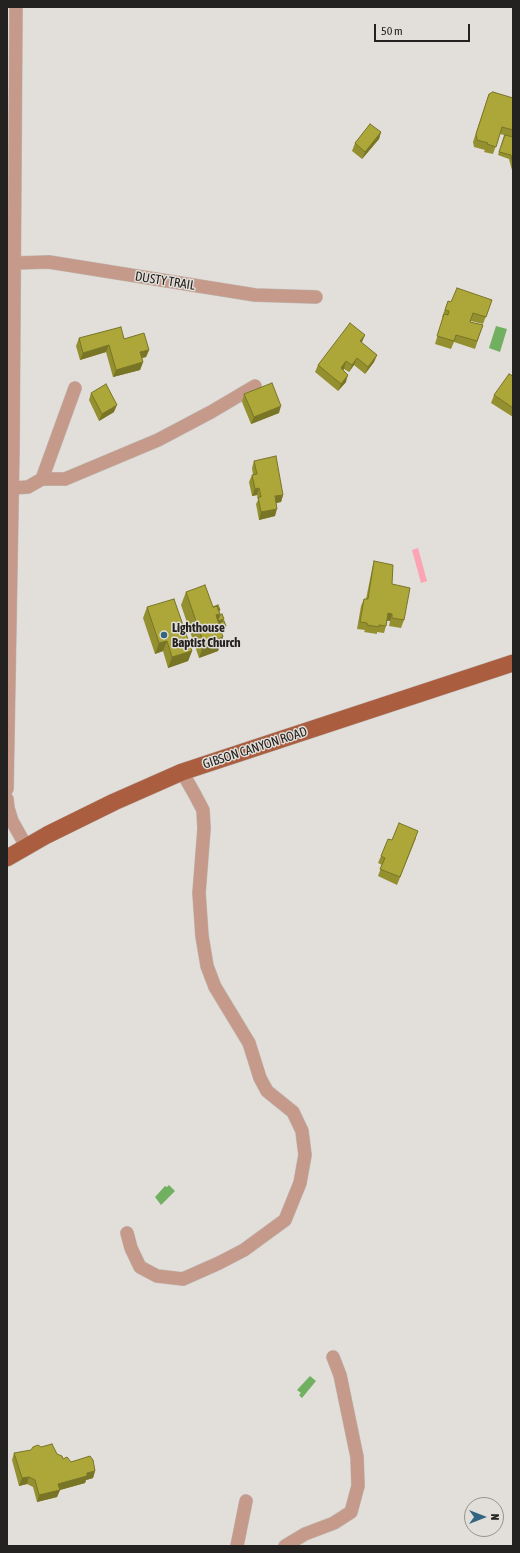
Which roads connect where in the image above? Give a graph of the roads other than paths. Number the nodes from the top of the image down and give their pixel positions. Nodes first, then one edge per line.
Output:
1 (16, 7) edge
2 (11, 126) edge
3 (15, 263) junction
4 (316, 297) dead end
5 (255, 386) dead end
6 (75, 388) dead end
7 (42, 479) junction
8 (13, 488) junction
9 (513, 663) edge
10 (182, 772) junction
11 (7, 789) edge
12 (7, 799) edge
13 (26, 846) junction
14 (7, 858) edge
15 (127, 1234) dead end
16 (333, 1357) dead end
17 (246, 1501) dead end
18 (237, 1546) edge
19 (285, 1546) edge

1 - 2 street
2 - 3 street
3 - 4 street, DUSTY TRAIL
3 - 8 street
5 - 7 street
6 - 7 street
7 - 8 street
8 - 11 street
9 - 10 main road, GIBSON CANYON ROAD
10 - 13 main road, GIBSON CANYON ROAD
10 - 15 street
12 - 13 street
13 - 14 main road, GIBSON CANYON ROAD
16 - 19 street
17 - 18 street

